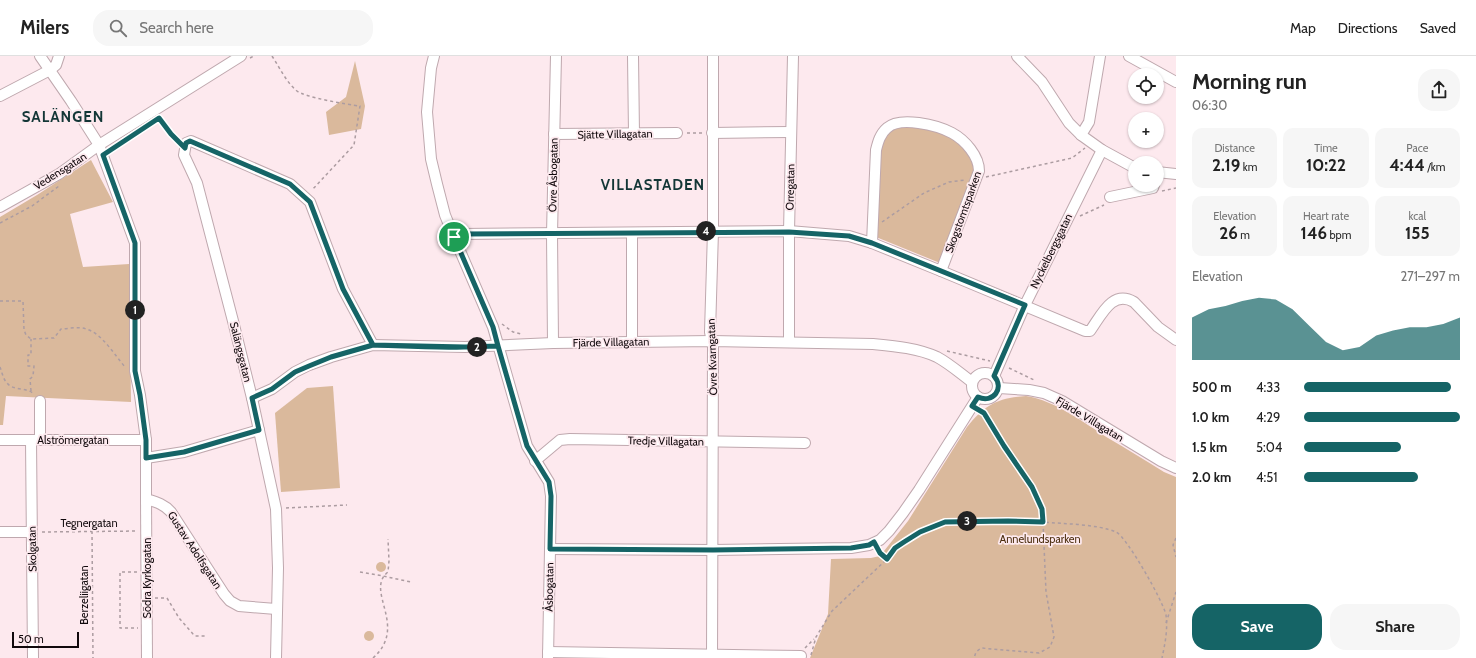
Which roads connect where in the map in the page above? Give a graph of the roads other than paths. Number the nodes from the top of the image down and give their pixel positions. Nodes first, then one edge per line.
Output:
1 (40, 56) edge
2 (59, 56) edge
3 (434, 56) edge
4 (556, 56) edge
5 (633, 56) edge
6 (713, 56) edge
7 (792, 56) edge
8 (1017, 56) edge
9 (1100, 56) edge
10 (1129, 56) edge
11 (244, 58) edge
12 (50, 70) junction
13 (1176, 82) edge
14 (0, 96) edge
15 (791, 132) junction
16 (677, 133) dead end
17 (712, 133) junction
18 (554, 134) junction
19 (634, 134) junction
20 (1081, 135) junction
21 (101, 150) junction
22 (1102, 150) junction
23 (1128, 164) edge
24 (1164, 173) edge
25 (1176, 174) edge
26 (1134, 192) edge
27 (1110, 197) dead end
28 (0, 207) edge
29 (712, 231) junction
30 (632, 232) junction
31 (789, 232) junction
32 (552, 234) junction
33 (454, 237) junction
34 (872, 243) junction
35 (941, 271) junction
36 (1025, 305) junction
37 (1176, 340) edge
38 (712, 341) junction
39 (632, 342) junction
40 (789, 342) junction
41 (553, 343) junction
42 (373, 345) junction
43 (498, 346) junction
44 (994, 376) junction
45 (972, 382) junction
46 (998, 388) junction
47 (978, 397) junction
48 (252, 398) junction
49 (40, 401) road end
50 (259, 430) junction
51 (0, 440) edge
52 (35, 440) junction
53 (146, 440) junction
54 (714, 442) junction
55 (804, 443) dead end
56 (146, 458) junction
57 (535, 461) junction
58 (1176, 468) edge
59 (146, 499) junction
60 (0, 532) edge
61 (32, 532) junction
62 (550, 549) junction
63 (713, 550) junction
64 (276, 609) junction
65 (548, 655) edge
66 (712, 656) edge
67 (799, 657) edge
68 (33, 658) edge
69 (147, 658) edge
70 (276, 658) edge

1 - 12 street
2 - 12 street
3 - 33 street, Åsbogatan
4 - 18 street, Övre Åsbogatan
5 - 19 street
6 - 17 street, Övre Kvarngatan
7 - 15 street, Orregatan
8 - 20 street
9 - 20 street
10 - 13 street
11 - 21 street, Vedensgatan
12 - 14 street
12 - 21 street
15 - 17 street
15 - 31 street, Orregatan
16 - 19 street, Sjätte Villagatan
17 - 29 street, Övre Kvarngatan
18 - 19 street, Sjätte Villagatan
18 - 32 street, Övre Åsbogatan
20 - 22 street
21 - 28 street, Vedensgatan
21 - 53 street
22 - 23 street
22 - 36 street, Nyckelbergsgatan
24 - 25 street
26 - 27 street
29 - 30 street
29 - 31 street
29 - 38 street, Övre Kvarngatan
30 - 32 street
30 - 39 street
31 - 34 street
31 - 40 street, Orregatan
32 - 33 street
32 - 41 street, Övre Åsbogatan
33 - 43 street, Åsbogatan
34 - 35 street
34 - 35 street, Skogstomtsparken
35 - 36 street
36 - 37 street
36 - 44 street, Nyckelbergsgatan
38 - 39 street, Fjärde Villagatan
38 - 40 street, Fjärde Villagatan
38 - 54 street, Övre Kvarngatan
39 - 41 street, Fjärde Villagatan
40 - 45 street, Fjärde Villagatan
41 - 43 street, Fjärde Villagatan
42 - 43 street, Fjärde Villagatan
42 - 48 street, Fjärde Villagatan
42 - 48 street, Salängsgatan
43 - 57 street, Åsbogatan
44 - 45 street
44 - 46 street
45 - 47 street
46 - 47 street
46 - 58 street, Fjärde Villagatan
47 - 63 street
48 - 50 street, Salängsgatan
49 - 52 street, Skolgatan
50 - 56 street
50 - 64 street, Salängsgatan
51 - 52 street, Alströmergatan
52 - 53 street, Alströmergatan
52 - 61 street, Skolgatan
53 - 56 street
54 - 55 street, Tredje Villagatan
54 - 57 street, Tredje Villagatan
54 - 63 street, Övre Kvarngatan
56 - 59 street
57 - 62 street, Åsbogatan
59 - 64 street, Gustav Adolfsgatan
59 - 69 street, Södra Kyrkogatan
60 - 61 street
61 - 68 street, Skolgatan
62 - 63 street
62 - 65 street, Åsbogatan
63 - 66 street, Övre Kvarngatan
64 - 70 street
65 - 66 street
66 - 67 street

